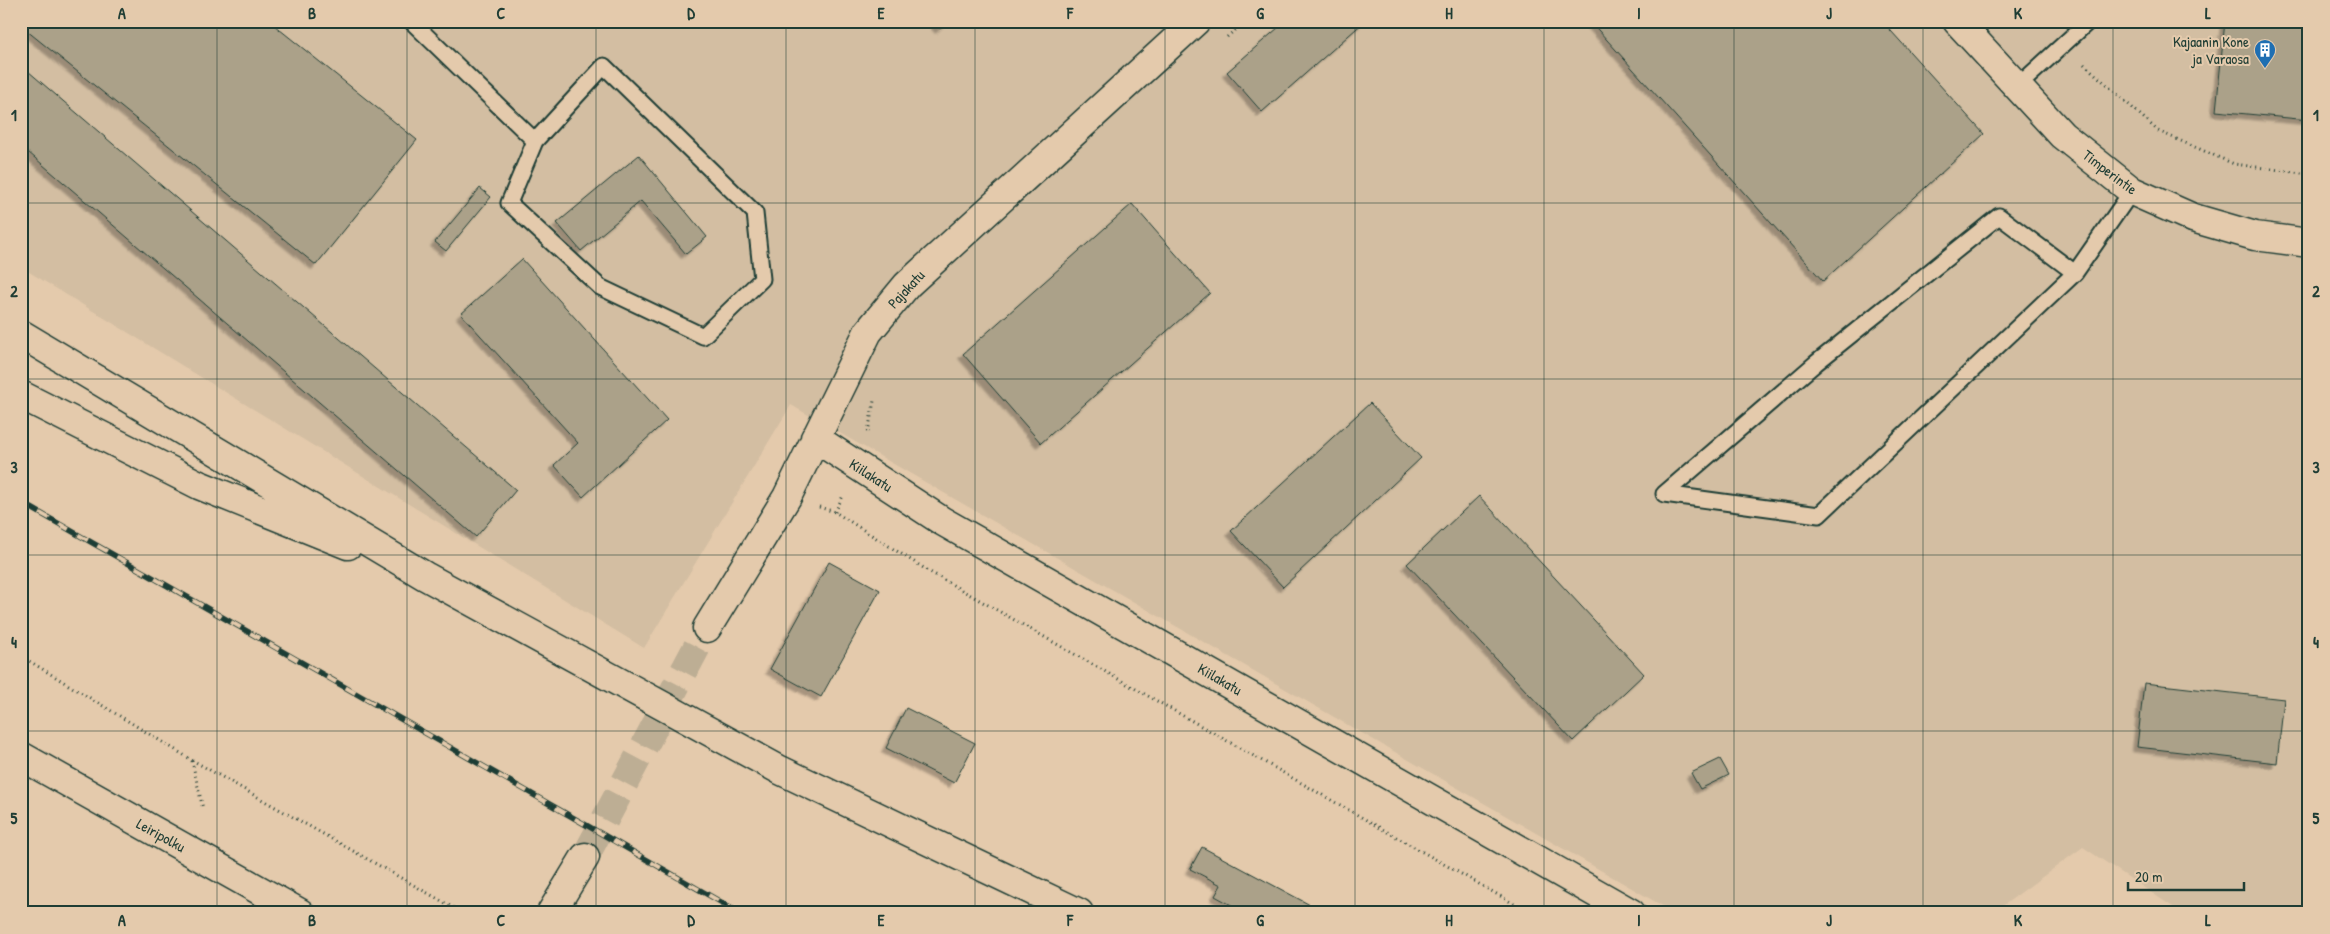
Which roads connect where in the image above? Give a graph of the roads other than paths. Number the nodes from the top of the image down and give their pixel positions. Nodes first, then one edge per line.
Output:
1 (411, 21) edge
2 (1196, 21) edge
3 (1957, 21) edge
4 (2089, 21) edge
5 (2017, 87) junction
6 (535, 141) junction
7 (2132, 191) junction
8 (2309, 243) edge
9 (2075, 273) junction
10 (21, 334) edge
11 (21, 395) edge
12 (814, 438) junction
13 (425, 576) junction
14 (707, 628) tunnel mouth
15 (21, 756) edge
16 (585, 857) tunnel mouth
17 (300, 913) edge
18 (551, 913) edge
19 (1079, 913) edge
20 (1631, 913) edge

1 - 6 lane
2 - 12 main road, Pajakatu
3 - 5 main road, Timperintie
4 - 5 lane
5 - 7 main road, Timperintie
6 - 6 lane
7 - 8 main road, Timperintie
7 - 9 lane
9 - 9 lane
10 - 13 main road
11 - 13 main road
12 - 14 main road, Pajakatu
12 - 20 main road, Kiilakatu
13 - 19 main road
15 - 17 main road, Leiripolku
16 - 18 main road

